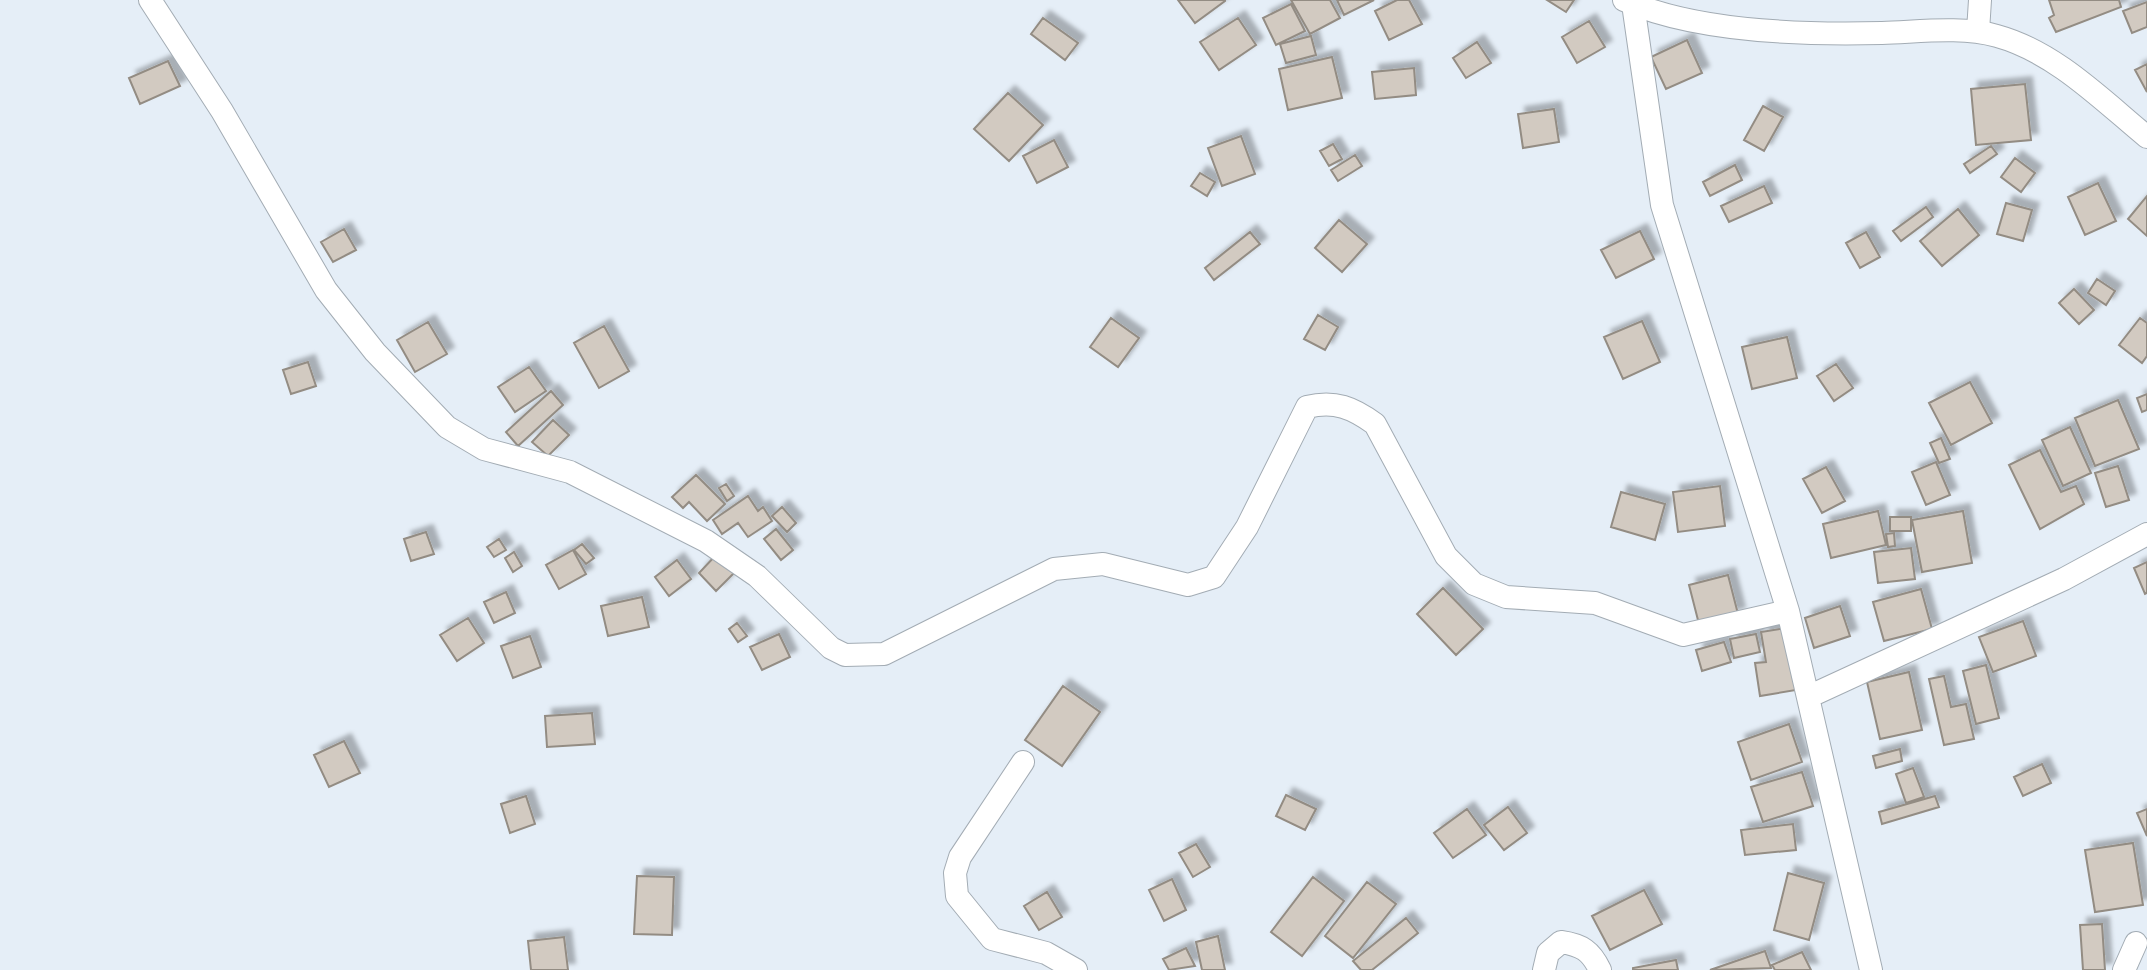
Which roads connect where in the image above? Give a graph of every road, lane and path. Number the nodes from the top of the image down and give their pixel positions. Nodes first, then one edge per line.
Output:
1 (150, 0) edge
2 (1980, 0) edge
3 (1628, 2) edge
4 (1978, 31) junction
5 (2147, 137) edge
6 (2147, 534) edge
7 (1788, 611) junction
8 (1808, 697) junction
9 (1023, 762) dead end
10 (2136, 943) dead end
11 (1076, 970) edge
12 (1544, 970) edge
13 (1600, 970) edge
14 (1871, 970) edge
15 (2124, 970) edge

1 - 7 street
2 - 4 street
3 - 4 street
3 - 7 street
4 - 5 street
6 - 8 street
7 - 8 street
8 - 14 street
9 - 11 street
10 - 15 street
12 - 13 street

